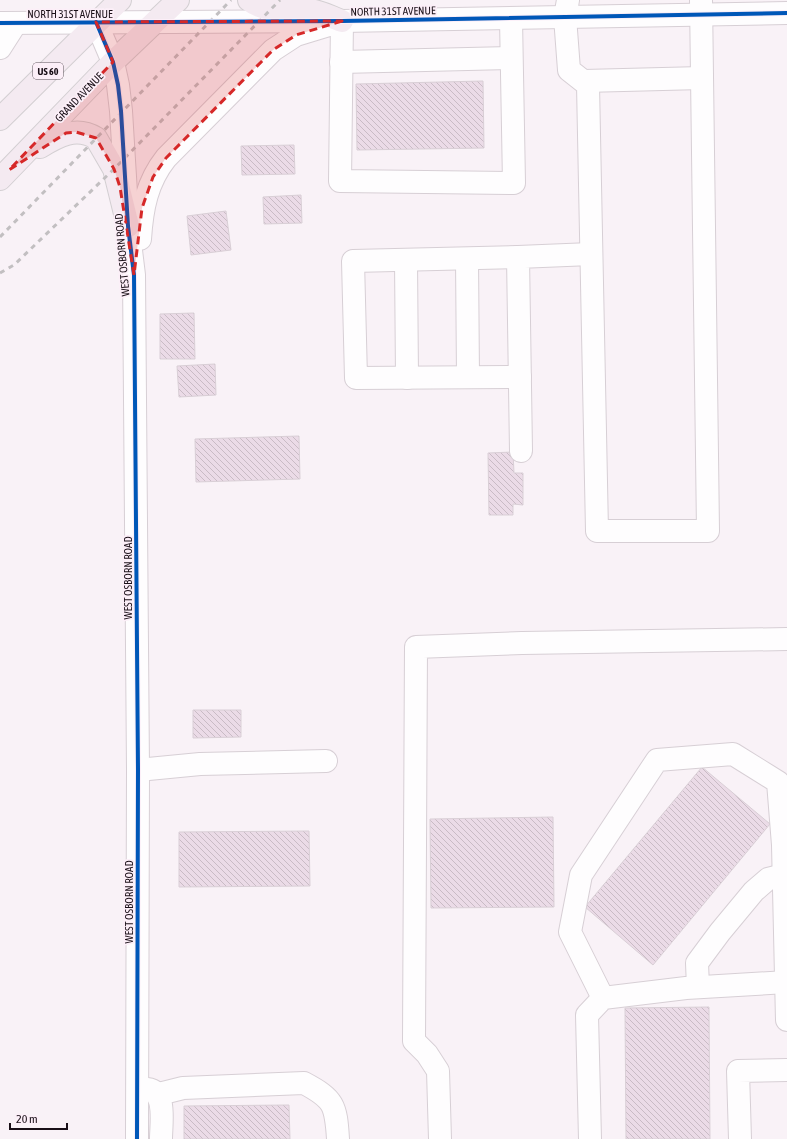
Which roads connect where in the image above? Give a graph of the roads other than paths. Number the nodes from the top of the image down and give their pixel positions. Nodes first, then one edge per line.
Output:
1 (120, 0) edge
2 (178, 0) edge
3 (249, 0) edge
4 (701, 7) edge
5 (567, 9) edge
6 (395, 10) edge
7 (787, 13) edge
8 (511, 19) junction
9 (342, 21) junction
10 (96, 22) junction
11 (8, 23) edge
12 (155, 23) junction
13 (0, 48) edge
14 (511, 58) junction
15 (113, 62) junction
16 (341, 62) junction
17 (702, 78) junction
18 (584, 80) junction
19 (0, 119) edge
20 (4, 175) edge
21 (128, 226) junction
22 (591, 254) junction
23 (518, 257) junction
24 (467, 258) junction
25 (406, 260) junction
26 (134, 275) junction
27 (468, 377) junction
28 (520, 377) junction
29 (407, 378) junction
30 (521, 451) dead end
31 (787, 639) edge
32 (326, 761) dead end
33 (138, 770) junction
34 (784, 875) junction
35 (787, 982) edge
36 (698, 987) junction
37 (603, 998) junction
38 (787, 1020) edge
39 (787, 1070) edge
40 (138, 1087) junction
41 (159, 1094) junction
42 (138, 1139) edge
43 (161, 1139) edge
44 (338, 1139) edge
45 (440, 1139) edge
46 (590, 1139) edge
47 (740, 1139) edge

1 - 10 highway, US 60
2 - 12 highway, GRAND AVENUE
3 - 9 highway
4 - 5 street, NORTH 31ST AVENUE
4 - 7 street, NORTH 31ST AVENUE
4 - 17 street
5 - 8 street, NORTH 31ST AVENUE
5 - 18 street
6 - 8 street, NORTH 31ST AVENUE
6 - 9 street, NORTH 31ST AVENUE
8 - 14 street
9 - 12 street, NORTH 31ST AVENUE
9 - 16 street
9 - 26 street
10 - 11 street, NORTH 31ST AVENUE
10 - 12 street, NORTH 31ST AVENUE
10 - 15 street, WEST OSBORN ROAD
10 - 19 highway, US 60
11 - 13 street
12 - 15 highway, GRAND AVENUE
14 - 16 street
14 - 16 street
15 - 20 highway, GRAND AVENUE
15 - 21 street, WEST OSBORN ROAD
17 - 18 street
17 - 22 street
18 - 22 street
20 - 21 highway
21 - 26 street, WEST OSBORN ROAD
22 - 23 street
23 - 24 street
23 - 28 street
24 - 25 street
24 - 27 street
25 - 29 street
25 - 29 street
26 - 33 street, WEST OSBORN ROAD
27 - 28 street
27 - 29 street
28 - 30 street
31 - 45 street
32 - 33 street
33 - 40 street, WEST OSBORN ROAD
34 - 35 street
34 - 36 street
34 - 37 street
35 - 36 street
35 - 38 street
36 - 37 street
37 - 46 street
39 - 47 street
40 - 41 street
40 - 42 street, WEST OSBORN ROAD
41 - 43 street
41 - 44 street

